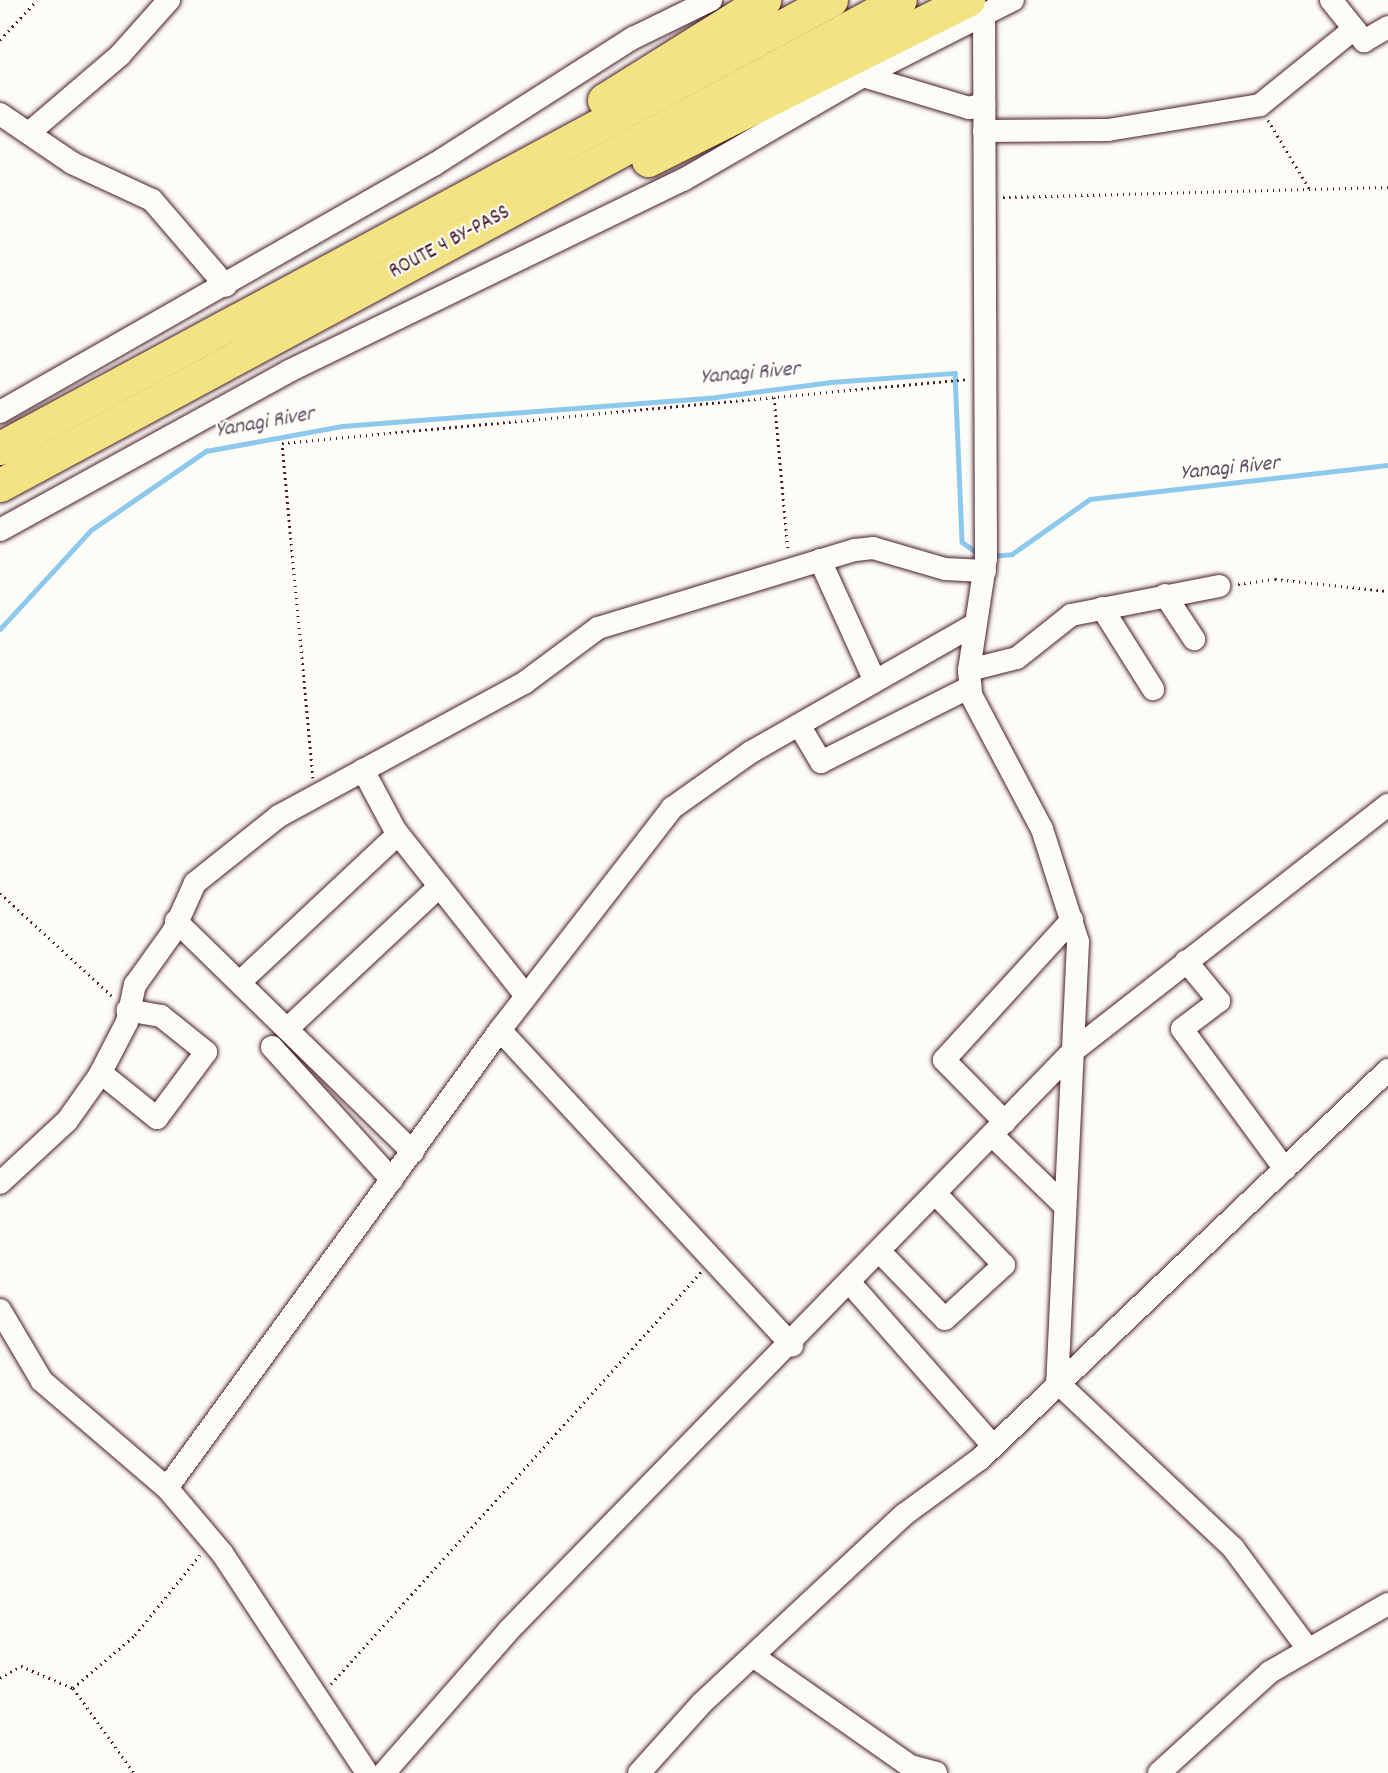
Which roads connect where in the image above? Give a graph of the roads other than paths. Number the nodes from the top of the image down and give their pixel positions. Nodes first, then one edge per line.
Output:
1 (169, 0) edge
2 (711, 0) edge
3 (764, 0) edge
4 (831, 0) edge
5 (900, 0) edge
6 (1013, 0) edge
7 (1331, 0) edge
8 (976, 7) edge
9 (1388, 27) edge
10 (1353, 28) junction
11 (614, 53) junction
12 (625, 73) dead end
13 (863, 76) junction
14 (984, 104) junction
15 (0, 114) edge
16 (984, 131) junction
17 (30, 132) junction
18 (670, 158) dead end
19 (683, 180) junction
20 (470, 194) junction
21 (410, 265) junction
22 (226, 286) junction
23 (0, 412) edge
24 (0, 448) edge
25 (0, 485) edge
26 (0, 530) edge
27 (820, 560) junction
28 (985, 571) junction
29 (1219, 586) road end
30 (1165, 595) junction
31 (1102, 608) junction
32 (974, 625) junction
33 (1194, 639) dead end
34 (970, 678) junction
35 (875, 681) junction
36 (1152, 689) dead end
37 (799, 725) junction
38 (363, 770) junction
39 (1388, 805) edge
40 (398, 834) junction
41 (440, 886) junction
42 (1072, 920) junction
43 (176, 921) junction
44 (1186, 961) junction
45 (240, 982) junction
46 (526, 996) junction
47 (128, 1010) junction
48 (287, 1029) junction
49 (500, 1030) junction
50 (272, 1047) dead end
51 (1072, 1051) junction
52 (1388, 1070) edge
53 (101, 1073) junction
54 (998, 1128) junction
55 (413, 1152) junction
56 (1285, 1169) junction
57 (392, 1180) junction
58 (0, 1183) edge
59 (936, 1194) junction
60 (1065, 1206) junction
61 (880, 1252) junction
62 (850, 1283) junction
63 (0, 1310) edge
64 (792, 1345) junction
65 (1057, 1382) junction
66 (993, 1446) junction
67 (167, 1488) junction
68 (1388, 1604) edge
69 (1308, 1649) junction
70 (753, 1656) junction
71 (367, 1773) edge
72 (384, 1773) edge
73 (639, 1773) edge
74 (936, 1773) edge
75 (1159, 1773) edge

1 - 17 street
2 - 11 street
3 - 20 highway
4 - 20 highway, ROUTE 4 BY-PASS
5 - 21 highway, ROUTE 4 BY-PASS
6 - 8 street
7 - 10 street
8 - 13 street
8 - 14 street
8 - 21 highway
9 - 10 street
10 - 16 street
11 - 12 street
11 - 22 street
13 - 14 street
13 - 19 street
14 - 16 street
15 - 17 street
16 - 28 street
17 - 22 street
18 - 19 street
19 - 26 street
20 - 24 highway, ROUTE 4 BY-PASS
21 - 25 highway, ROUTE 4 BY-PASS
22 - 23 street
27 - 28 street
27 - 35 street
27 - 38 street
28 - 32 street
29 - 30 street
30 - 31 street
30 - 33 street
31 - 34 street
31 - 36 street
32 - 34 street
32 - 35 street
34 - 37 street
34 - 42 street
35 - 37 street
37 - 46 street
38 - 40 street
38 - 43 street
39 - 44 street
40 - 41 street
40 - 45 street
41 - 46 street
41 - 48 street
42 - 51 street
42 - 54 street
43 - 45 street
43 - 47 street
44 - 51 street
44 - 56 street
45 - 48 street
46 - 49 street
47 - 53 street
47 - 53 street
48 - 55 street
49 - 55 street
49 - 64 street
50 - 57 street
51 - 54 street
51 - 60 street
52 - 56 street
53 - 58 street
54 - 59 street
54 - 60 street
55 - 57 street
56 - 65 street
57 - 67 street
59 - 61 street
59 - 61 street
60 - 65 street
61 - 62 street
62 - 64 street
62 - 66 street
63 - 67 street
64 - 72 street
65 - 66 street
65 - 69 street
66 - 70 street
67 - 71 street
68 - 69 street
69 - 75 street
70 - 73 street
70 - 74 street

